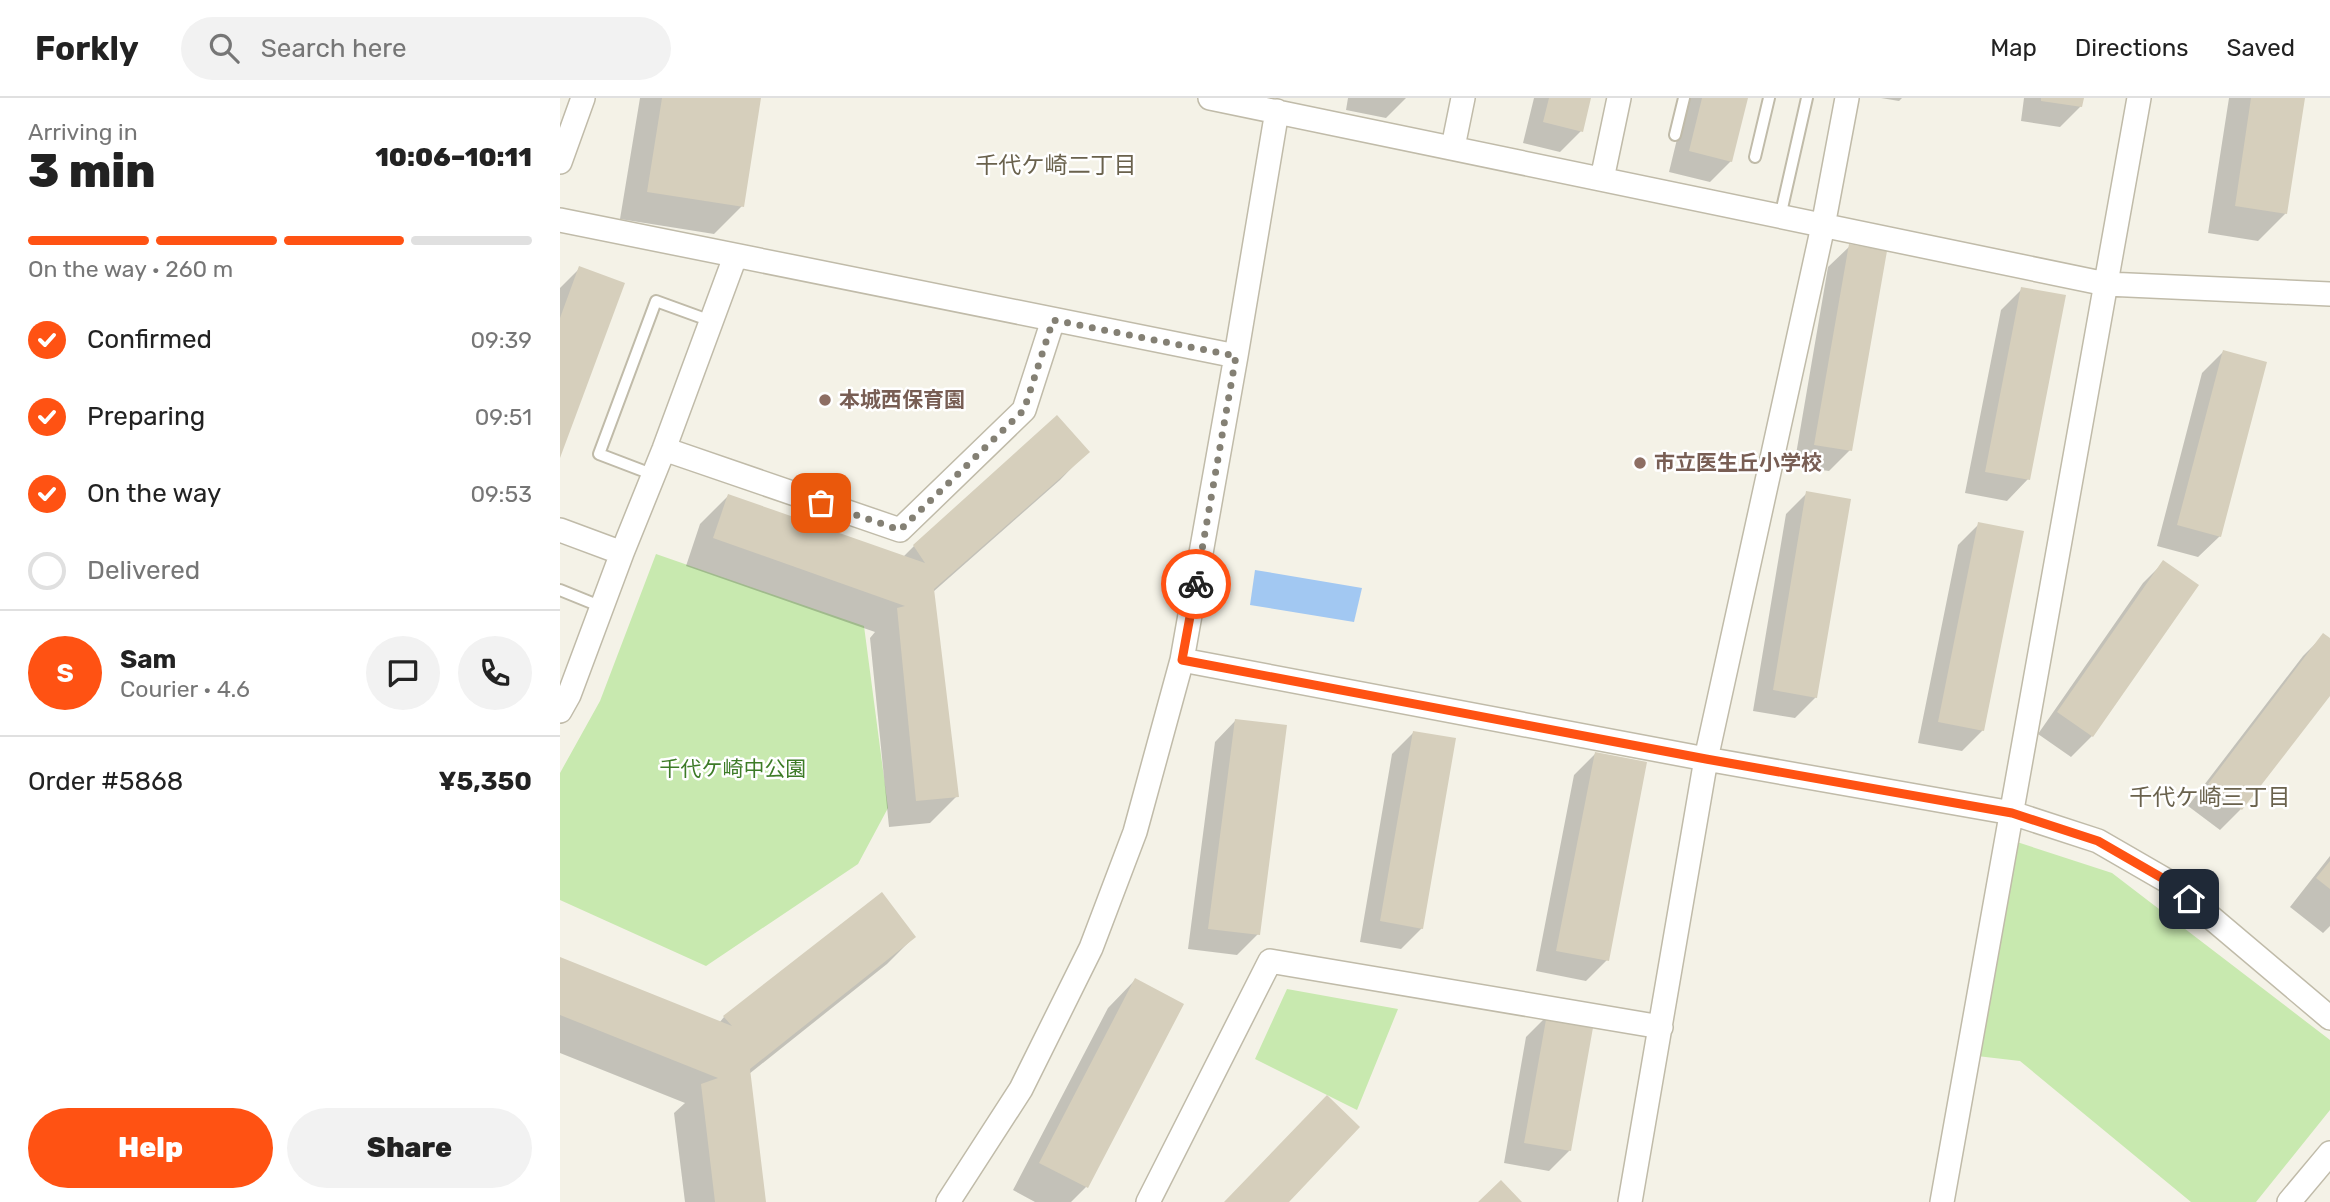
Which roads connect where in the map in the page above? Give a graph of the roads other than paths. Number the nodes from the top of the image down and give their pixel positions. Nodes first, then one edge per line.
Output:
1 (583, 98) edge
2 (1210, 98) edge
3 (1463, 98) edge
4 (1619, 98) edge
5 (1684, 98) edge
6 (1769, 98) edge
7 (1807, 98) edge
8 (1847, 98) edge
9 (2139, 98) edge
10 (1282, 107) edge
11 (1675, 135) dead end
12 (1453, 147) junction
13 (1755, 157) dead end
14 (560, 162) edge
15 (1602, 178) junction
16 (1780, 217) junction
17 (560, 220) edge
18 (1823, 226) junction
19 (735, 257) junction
20 (2106, 284) junction
21 (2330, 294) edge
22 (1053, 320) junction
23 (711, 321) junction
24 (1236, 356) junction
25 (664, 449) junction
26 (654, 475) junction
27 (560, 530) edge
28 (622, 553) junction
29 (560, 590) edge
30 (602, 607) junction
31 (1182, 660) junction
32 (560, 711) edge
33 (1706, 759) junction
34 (2012, 813) junction
35 (2330, 1018) edge
36 (1661, 1027) junction
37 (2330, 1153) edge
38 (948, 1202) edge
39 (1147, 1202) edge
40 (1630, 1202) edge
41 (1941, 1202) edge
42 (2289, 1202) edge

1 - 14 street
2 - 10 street
3 - 12 street
4 - 15 street
5 - 11 lane
6 - 13 lane
7 - 16 lane
8 - 18 street
9 - 20 street
10 - 12 street
10 - 24 street
12 - 15 street
15 - 16 street
16 - 18 street
17 - 19 street
18 - 20 street
18 - 33 street
19 - 22 street
19 - 23 street
20 - 21 street
20 - 34 street
22 - 24 street
22 - 25 street
23 - 25 street
23 - 26 lane
24 - 31 street
25 - 26 street
26 - 28 street
27 - 28 street
28 - 30 street
29 - 30 lane
30 - 32 street
31 - 33 street
31 - 38 street
33 - 34 street
33 - 36 street
34 - 35 street
34 - 41 street
36 - 39 street
36 - 40 street
37 - 42 street

